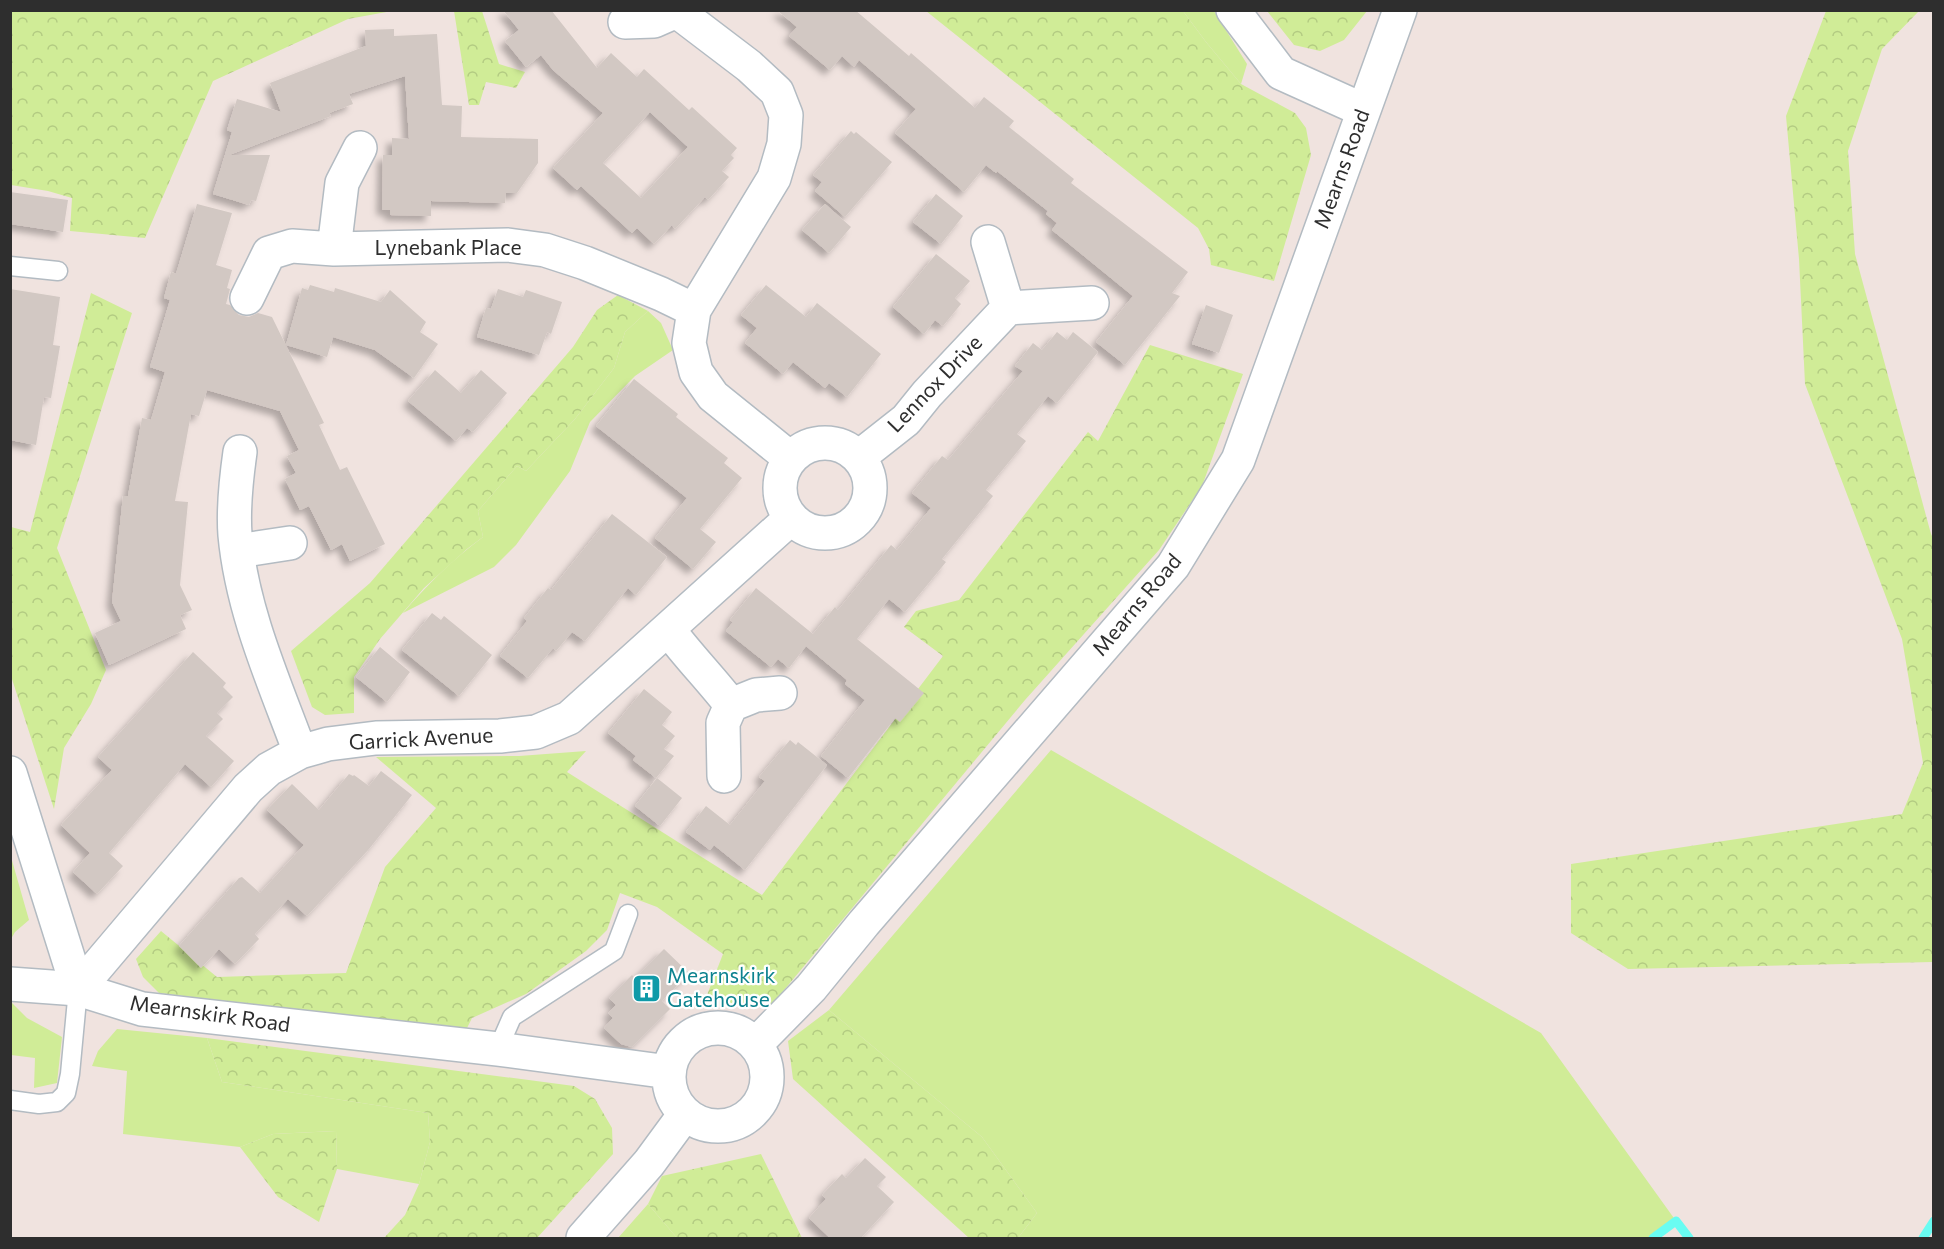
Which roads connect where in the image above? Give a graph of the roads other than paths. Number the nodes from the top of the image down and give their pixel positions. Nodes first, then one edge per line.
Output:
1 (1233, 10) edge
2 (1400, 10) edge
3 (679, 11) edge
4 (625, 22) dead end
5 (1363, 111) junction
6 (360, 148) dead end
7 (988, 242) dead end
8 (334, 249) junction
9 (10, 266) edge
10 (58, 271) dead end
11 (247, 298) dead end
12 (1092, 303) dead end
13 (1008, 308) junction
14 (693, 310) junction
15 (240, 452) dead end
16 (859, 457) junction
17 (790, 458) junction
18 (791, 518) junction
19 (290, 543) dead end
20 (238, 551) junction
21 (668, 629) junction
22 (780, 693) dead end
23 (731, 705) junction
24 (300, 752) junction
25 (10, 773) edge
26 (724, 776) dead end
27 (628, 914) dead end
28 (10, 984) edge
29 (78, 989) junction
30 (755, 1045) junction
31 (498, 1049) junction
32 (669, 1072) junction
33 (10, 1100) edge
34 (685, 1114) junction
35 (582, 1239) edge

1 - 5 street
2 - 5 street, Mearns Road
3 - 4 street
3 - 14 street
5 - 30 street, Mearns Road
6 - 8 street
7 - 13 street
8 - 11 street, Lynebank Place
8 - 14 street, Lynebank Place
9 - 10 lane
12 - 13 street
13 - 16 street, Lennox Drive
14 - 17 street
15 - 20 street
16 - 17 street
16 - 18 street
17 - 18 street
18 - 21 street, Garrick Avenue
19 - 20 street
20 - 24 street
21 - 23 street
21 - 24 street, Garrick Avenue
22 - 23 street
23 - 26 street
24 - 29 street, Garrick Avenue
25 - 29 street
27 - 31 lane
28 - 29 street, Mearnskirk Road
29 - 31 street, Mearnskirk Road
29 - 33 lane
30 - 32 street
30 - 34 street
31 - 32 street, Mearnskirk Road
32 - 34 street
34 - 35 street

